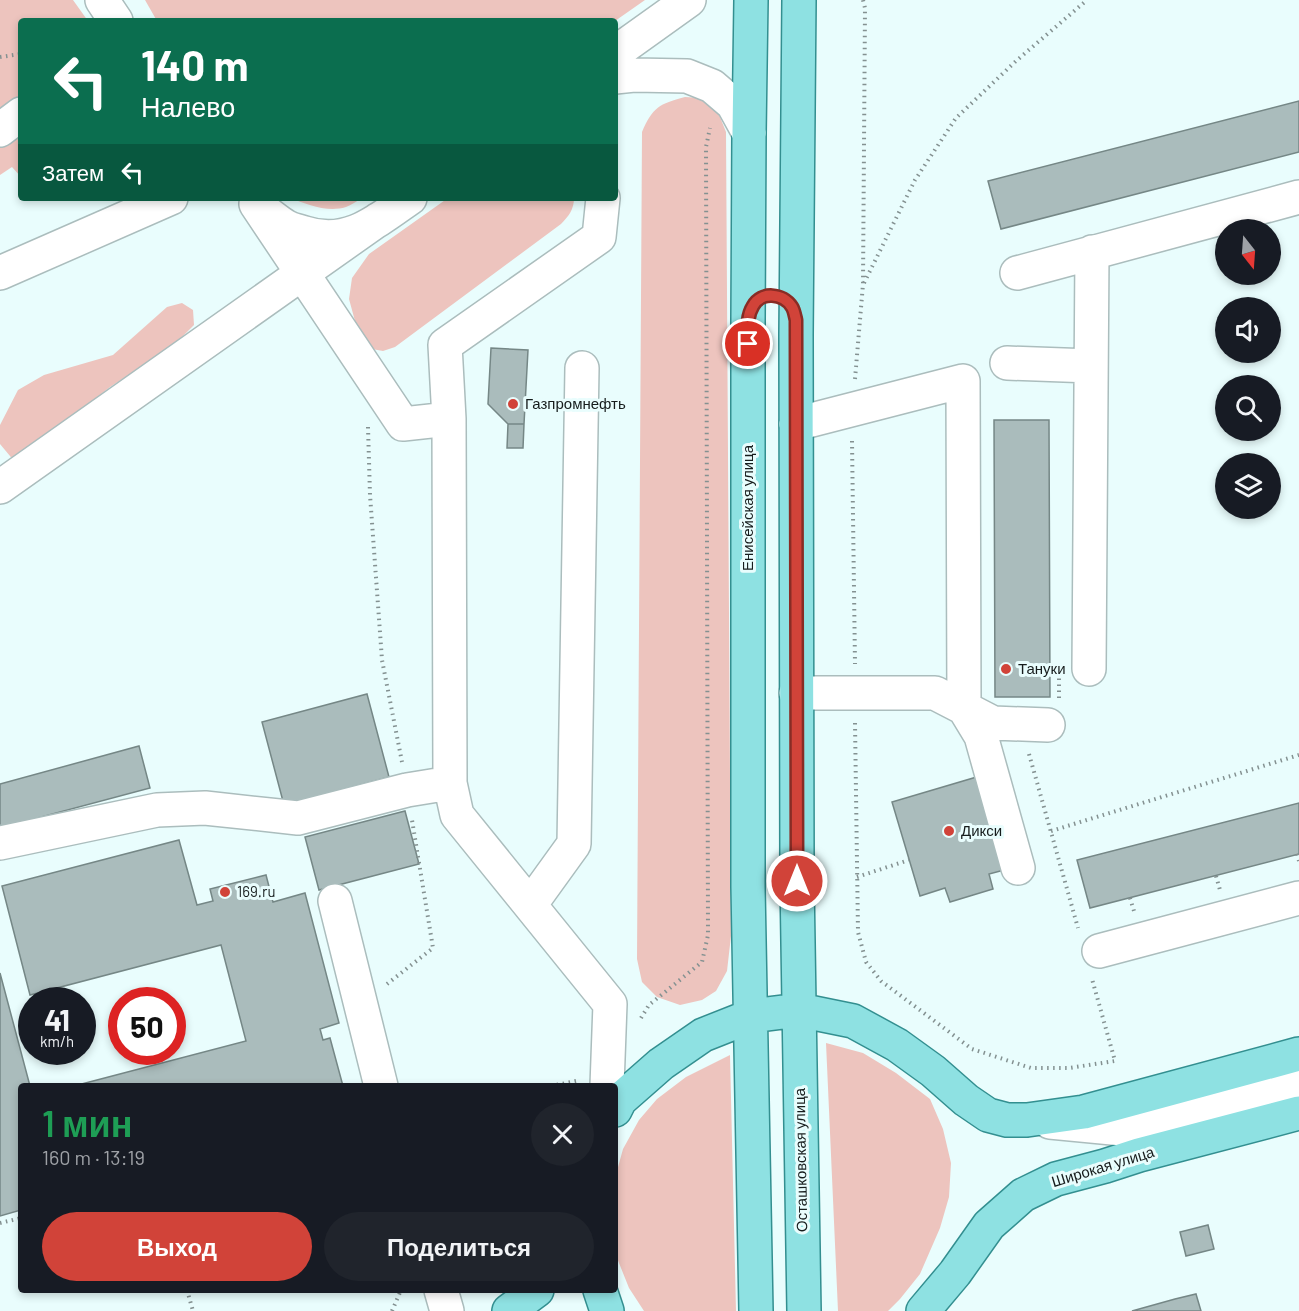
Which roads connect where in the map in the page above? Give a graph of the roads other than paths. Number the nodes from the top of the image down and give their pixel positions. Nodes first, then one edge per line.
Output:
1 (102, 0) edge
2 (689, 0) edge
3 (751, 0) edge
4 (798, 0) edge
5 (114, 18) edge
6 (618, 51) edge
7 (618, 77) edge
8 (18, 116) edge
9 (0, 130) edge
10 (749, 133) junction
11 (1299, 197) edge
12 (164, 201) edge
13 (253, 201) edge
14 (406, 201) edge
15 (603, 201) edge
16 (379, 219) junction
17 (1092, 252) junction
18 (0, 273) edge
19 (1017, 273) dead end
20 (302, 274) junction
21 (796, 320) junction
22 (748, 321) junction
23 (1006, 363) dead end
24 (1090, 366) junction
25 (582, 368) dead end
26 (448, 419) junction
27 (796, 424) junction
28 (3, 479) edge
29 (1089, 669) road end
30 (796, 693) junction
31 (964, 708) junction
32 (1034, 725) road end
33 (450, 783) junction
34 (0, 843) edge
35 (1018, 868) dead end
36 (1299, 898) edge
37 (335, 901) dead end
38 (530, 905) junction
39 (1090, 953) road end
40 (799, 1010) junction
41 (752, 1016) junction
42 (1299, 1054) edge
43 (380, 1083) edge
44 (607, 1083) edge
45 (1299, 1085) edge
46 (618, 1104) edge
47 (1299, 1113) edge
48 (1027, 1120) junction
49 (1133, 1130) junction
50 (1056, 1179) junction
51 (442, 1293) edge
52 (533, 1293) edge
53 (601, 1293) edge
54 (930, 1310) edge
55 (447, 1311) edge
56 (509, 1311) edge
57 (607, 1311) edge
58 (756, 1311) edge
59 (804, 1311) edge

1 - 5 street
2 - 6 street
3 - 10 main road, Енисейская улица
4 - 21 main road
7 - 10 street
8 - 9 street
10 - 22 main road, Енисейская улица
11 - 17 street
12 - 18 street
13 - 16 street
13 - 20 street
14 - 16 street
15 - 26 street
16 - 20 street
17 - 19 street
17 - 24 street
20 - 26 street
20 - 28 street
21 - 22 main road
21 - 27 main road
22 - 41 main road, Енисейская улица
23 - 24 street
24 - 29 street
25 - 38 street
26 - 33 street
27 - 30 main road
27 - 31 street
30 - 31 street
30 - 40 main road
31 - 32 street
31 - 35 street
33 - 34 street
33 - 38 street
36 - 39 street
37 - 43 street
38 - 44 street
40 - 41 main road, Широкая улица
40 - 48 main road, Широкая улица
40 - 59 main road, Осташковская улица
41 - 46 main road, Широкая улица
41 - 58 main road
42 - 48 main road, Широкая улица
45 - 49 street, Широкая улица
47 - 50 main road, Широкая улица
48 - 49 street, Широкая улица
49 - 50 street
50 - 54 main road, Широкая улица
51 - 55 street
52 - 56 main road
53 - 57 main road

